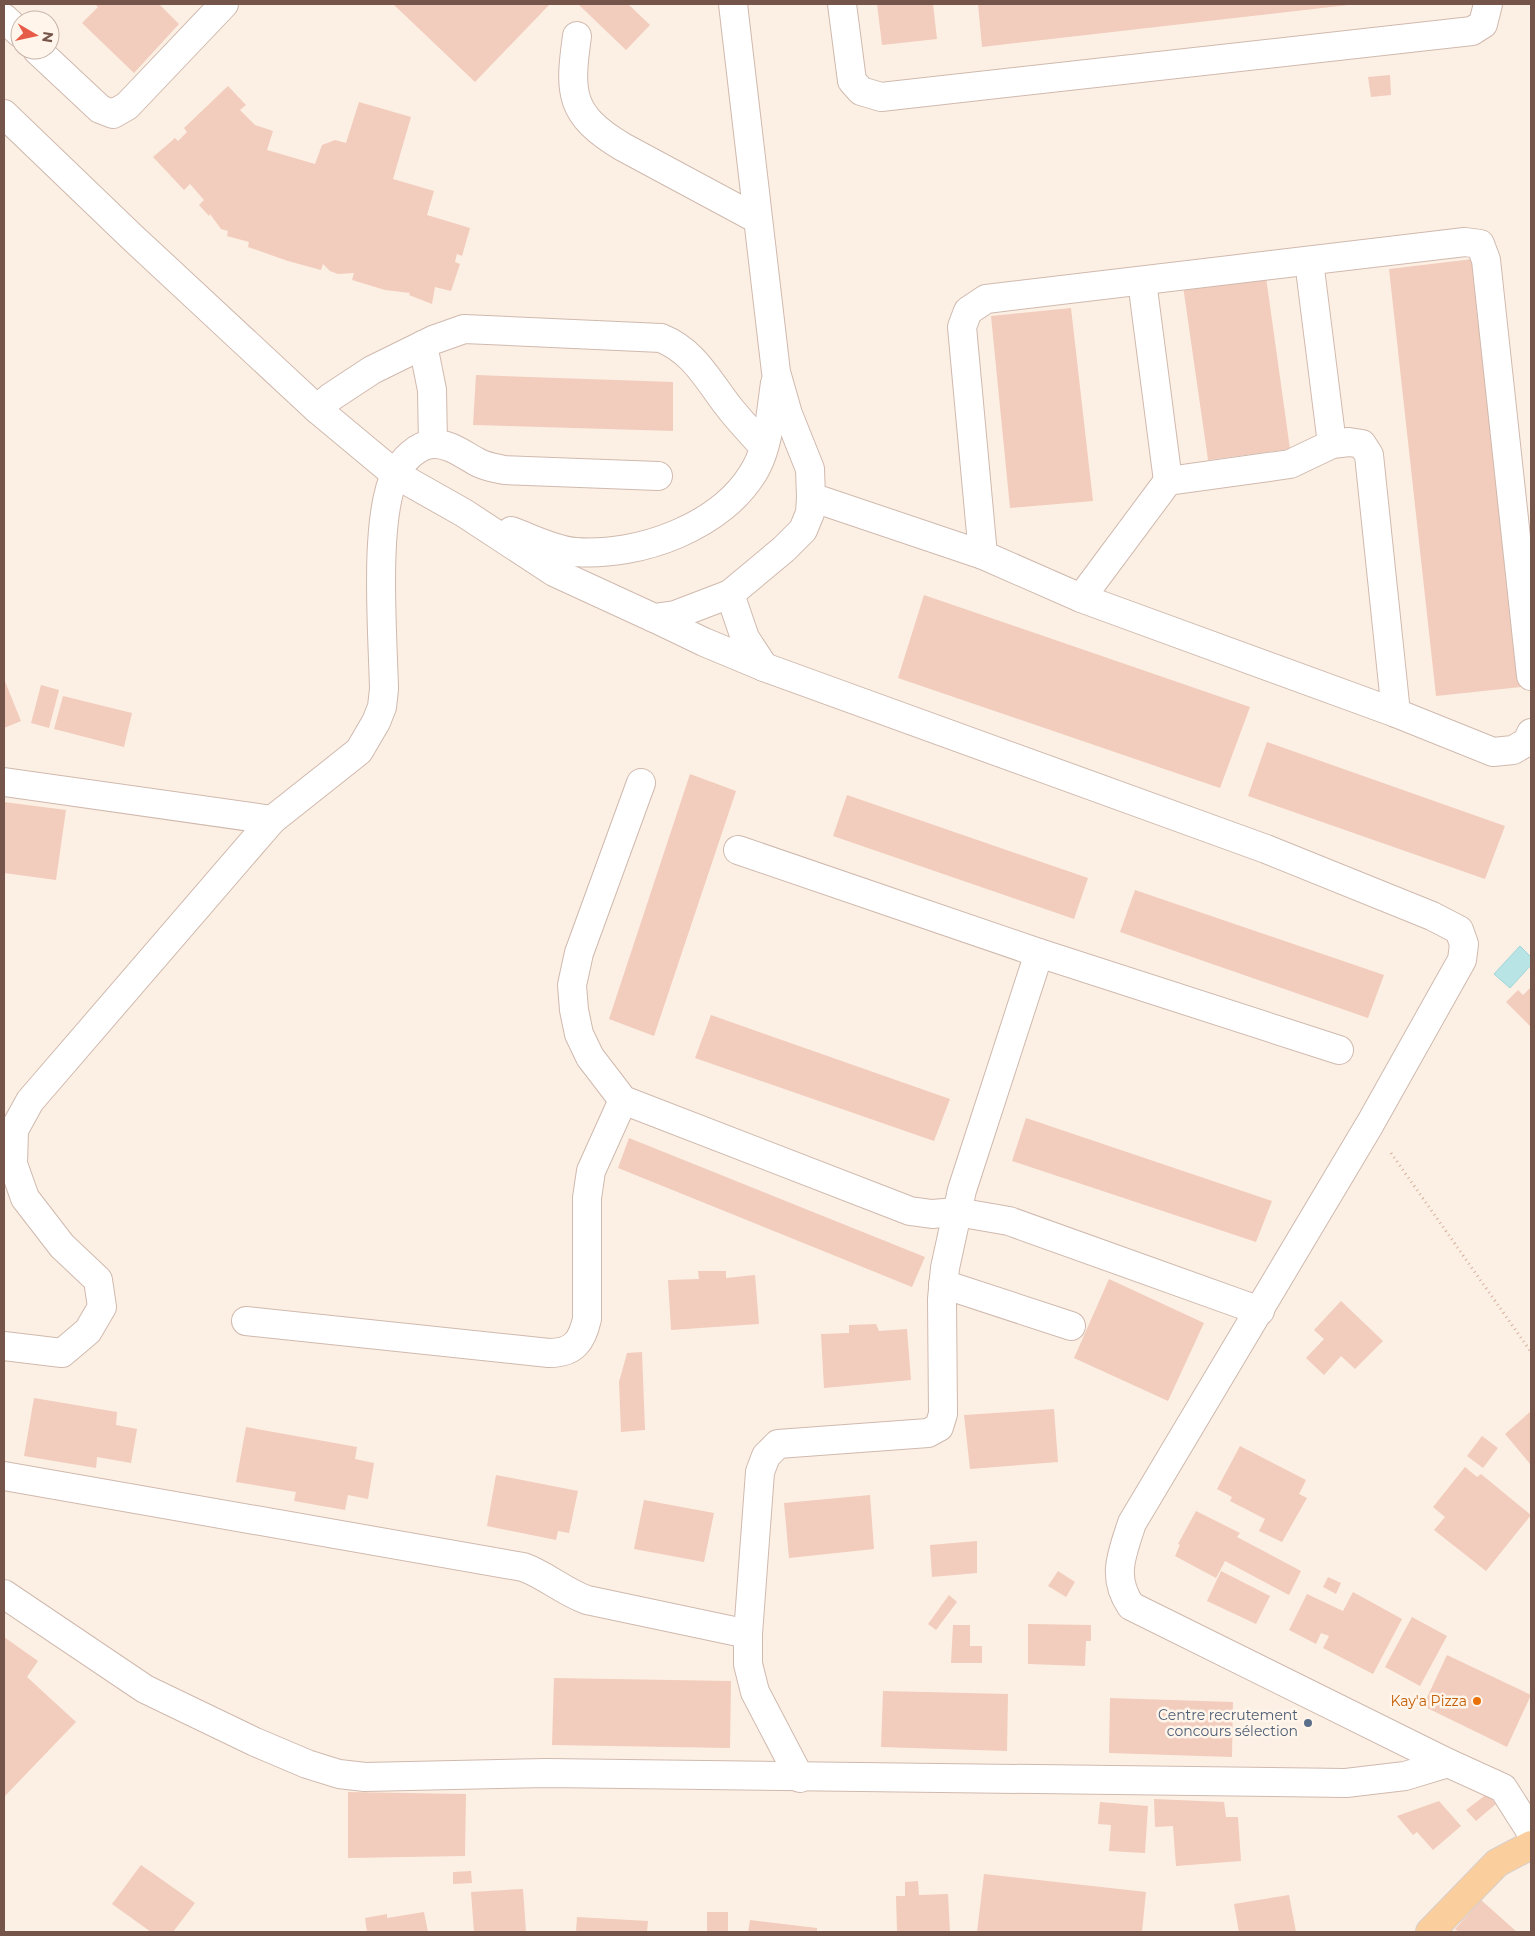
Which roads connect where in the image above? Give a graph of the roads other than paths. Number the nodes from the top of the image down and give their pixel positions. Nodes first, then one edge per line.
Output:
1 (224, 4) edge
2 (733, 4) edge
3 (842, 4) edge
4 (1488, 4) edge
5 (577, 36) dead end
6 (48, 60) edge
7 (4, 114) edge
8 (757, 219) junction
9 (1309, 261) junction
10 (1142, 281) junction
11 (423, 345) junction
12 (776, 372) junction
13 (316, 410) junction
14 (433, 444) junction
15 (1332, 444) junction
16 (760, 457) junction
17 (810, 469) junction
18 (395, 474) junction
19 (658, 476) dead end
20 (1168, 481) junction
21 (812, 497) junction
22 (464, 513) junction
23 (621, 551) junction
24 (983, 556) junction
25 (730, 594) junction
26 (1081, 598) junction
27 (642, 613) junction
28 (764, 667) junction
29 (1531, 676) edge
30 (1396, 713) junction
31 (1531, 733) edge
32 (4, 782) edge
33 (641, 782) dead end
34 (272, 820) junction
35 (738, 850) dead end
36 (1039, 953) junction
37 (1340, 1050) dead end
38 (623, 1100) junction
39 (957, 1212) junction
40 (943, 1284) junction
41 (1260, 1311) junction
42 (246, 1320) dead end
43 (1071, 1326) dead end
44 (4, 1346) edge
45 (4, 1476) edge
46 (4, 1594) edge
47 (748, 1634) junction
48 (1448, 1763) junction
49 (800, 1778) junction
50 (1531, 1832) edge
51 (1531, 1845) edge
52 (1430, 1932) edge

1 - 6 street
2 - 8 street
3 - 4 street
5 - 8 street
7 - 13 street
8 - 12 street
9 - 10 street
9 - 15 street
9 - 29 street
10 - 20 street
10 - 24 street
11 - 13 street
11 - 14 street
11 - 16 street
12 - 16 street
12 - 17 street
13 - 18 street
14 - 18 street
14 - 19 street
15 - 20 street
15 - 30 street
16 - 17 street
16 - 23 street
17 - 21 street
18 - 22 street
18 - 34 street
20 - 26 street
21 - 24 street
21 - 25 street
22 - 23 street
22 - 27 street
23 - 27 street
24 - 26 street
25 - 27 street
25 - 28 street
26 - 30 street
27 - 28 street
28 - 41 street
30 - 31 street
32 - 34 street
33 - 38 street
34 - 44 street
35 - 36 street
36 - 37 street
36 - 39 street
38 - 39 street
38 - 42 street
39 - 40 street
39 - 41 street
40 - 43 street
40 - 47 street
41 - 48 street
45 - 47 street
46 - 49 street
47 - 49 street
48 - 49 street
48 - 50 street
51 - 52 main road

